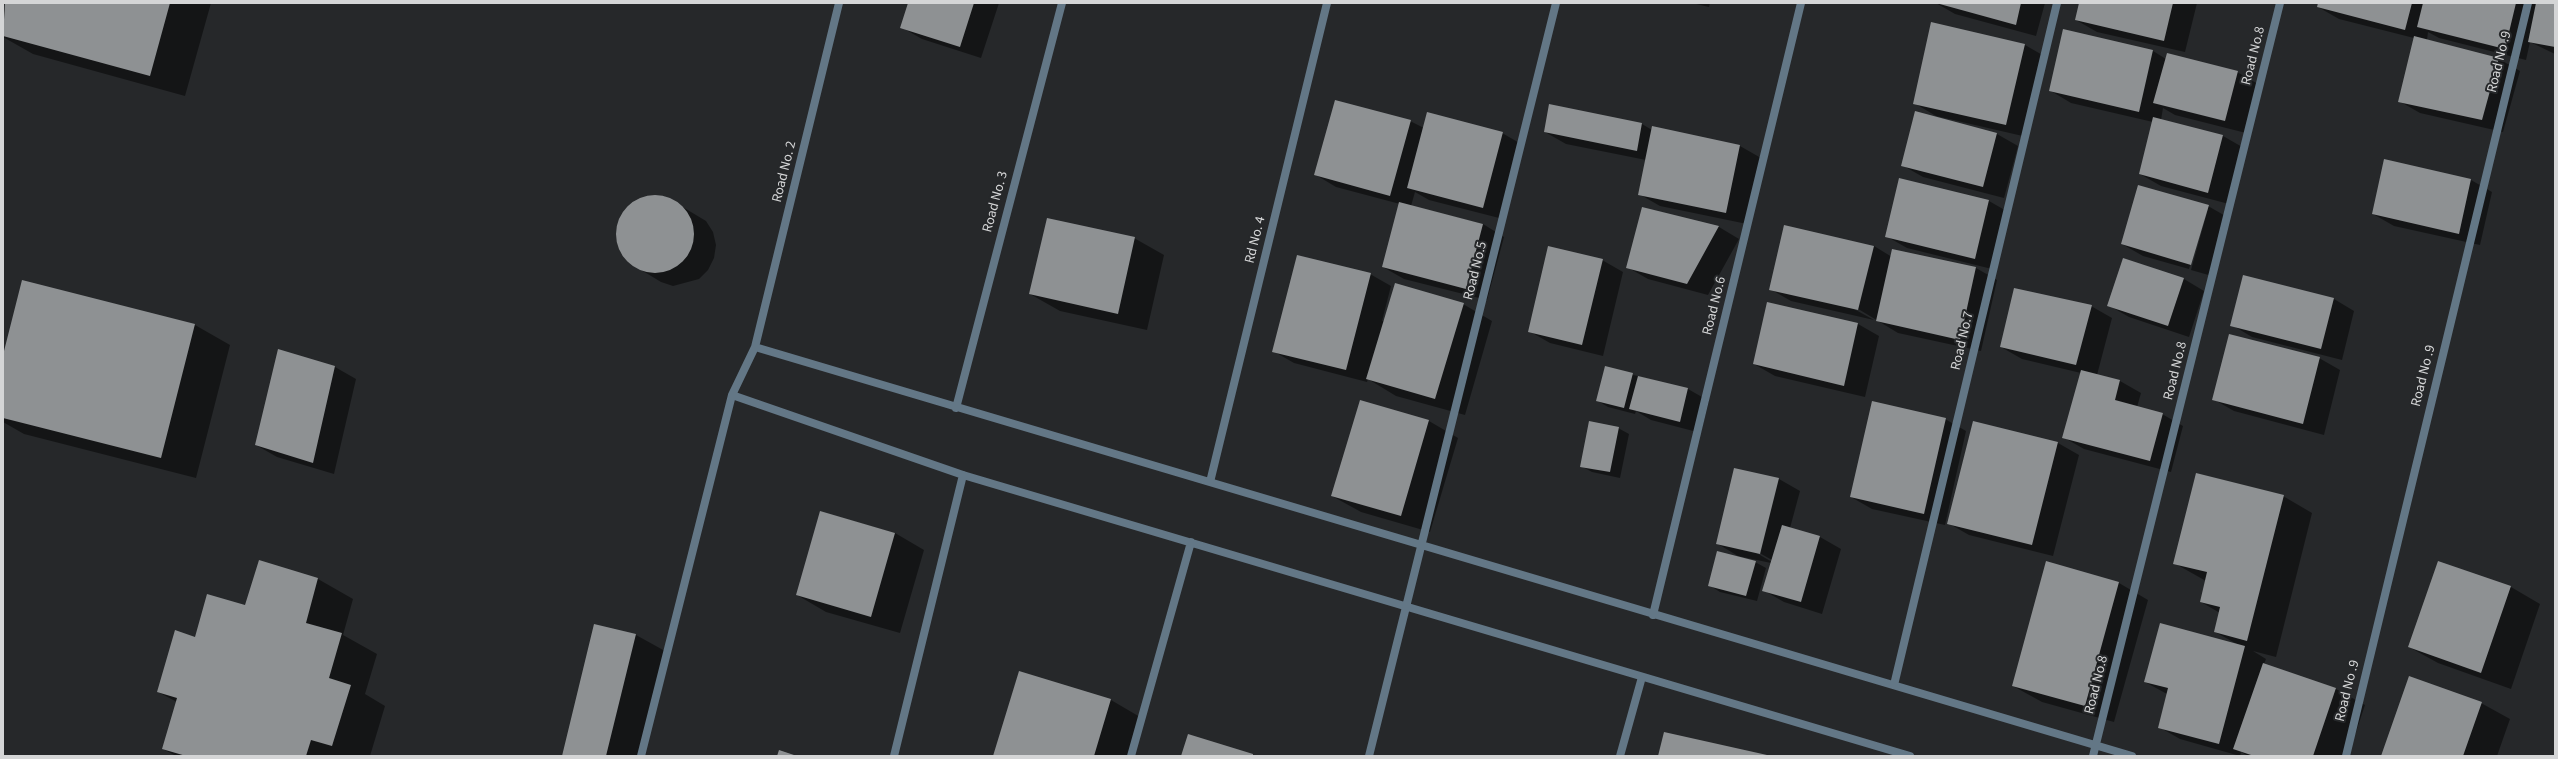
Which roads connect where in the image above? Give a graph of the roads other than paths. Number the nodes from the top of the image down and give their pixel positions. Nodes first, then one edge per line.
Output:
1 (840, 3) edge
2 (1062, 3) edge
3 (1326, 3) edge
4 (1556, 3) edge
5 (1802, 3) edge
6 (2057, 3) edge
7 (2280, 3) edge
8 (2528, 3) edge
9 (755, 347) junction
10 (732, 395) junction
11 (956, 408) junction
12 (963, 475) junction
13 (1210, 482) junction
14 (1192, 542) junction
15 (1421, 544) junction
16 (1406, 606) junction
17 (1653, 615) junction
18 (1642, 676) junction
19 (1894, 686) junction
20 (2096, 744) junction
21 (640, 756) edge
22 (894, 756) edge
23 (1131, 756) edge
24 (1369, 756) edge
25 (1620, 756) edge
26 (1910, 756) edge
27 (2093, 756) edge
28 (2132, 756) edge
29 (2346, 756) edge

1 - 9 street, Road No. 2
2 - 11 street, Road No. 3
3 - 13 street, Rd No. 4
4 - 15 street, Road No.5
5 - 17 street, Road No.6
6 - 19 street, Road No.7
7 - 20 street, Road No.8
8 - 29 street, Road No .9
9 - 10 street, Road No. 2
9 - 11 street
10 - 12 street
10 - 21 street, Road No. 2
11 - 13 street
12 - 14 street
12 - 22 street
13 - 15 street
14 - 16 street
14 - 23 street
15 - 16 street, Road No.5
15 - 17 street
16 - 18 street
16 - 24 street, Road No.5
17 - 19 street
18 - 25 street
18 - 26 street
19 - 20 street
20 - 27 street, Road No.8
20 - 28 street

